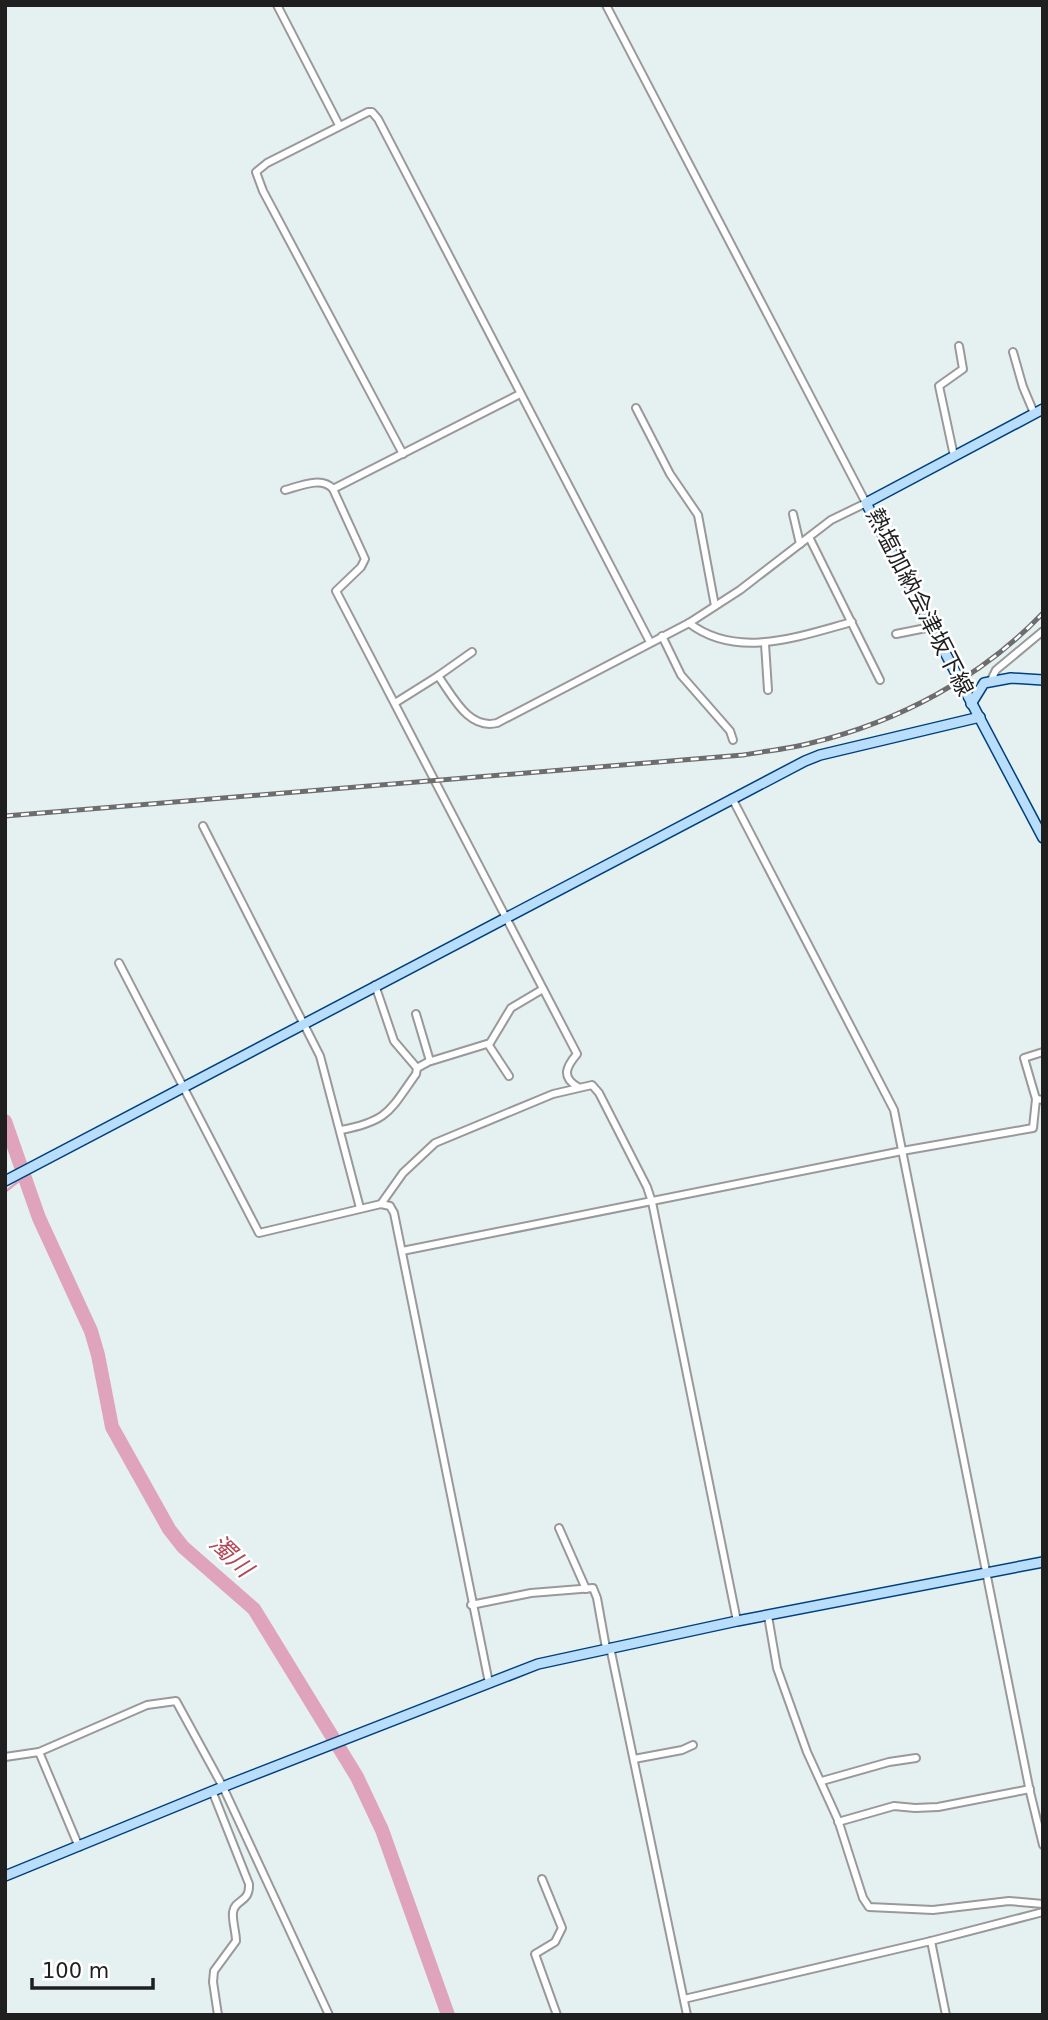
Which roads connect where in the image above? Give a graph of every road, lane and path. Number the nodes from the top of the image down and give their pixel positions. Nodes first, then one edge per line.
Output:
1 (277, 5) edge
2 (606, 5) edge
3 (339, 125) junction
4 (959, 346) dead end
5 (1013, 352) dead end
6 (520, 394) junction
7 (636, 408) dead end
8 (1039, 411) edge
9 (403, 454) junction
10 (954, 456) junction
11 (285, 489) dead end
12 (333, 489) junction
13 (866, 503) junction
14 (793, 514) dead end
15 (809, 537) junction
16 (800, 544) junction
17 (715, 606) junction
18 (852, 622) junction
19 (689, 623) junction
20 (931, 627) junction
21 (1043, 631) edge
22 (896, 634) dead end
23 (662, 636) junction
24 (650, 642) junction
25 (765, 644) junction
26 (472, 652) dead end
27 (438, 677) junction
28 (880, 680) dead end
29 (991, 680) junction
30 (1043, 680) edge
31 (768, 690) dead end
32 (395, 704) junction
33 (971, 704) junction
34 (980, 718) junction
35 (733, 740) dead end
36 (732, 798) junction
37 (203, 826) dead end
38 (1043, 838) edge
39 (506, 917) junction
40 (119, 963) dead end
41 (375, 985) junction
42 (543, 989) junction
43 (416, 1014) dead end
44 (303, 1024) junction
45 (488, 1044) junction
46 (1043, 1052) edge
47 (430, 1061) junction
48 (417, 1068) junction
49 (509, 1076) dead end
50 (184, 1086) junction
51 (578, 1087) junction
52 (1040, 1099) edge
53 (341, 1130) junction
54 (902, 1151) junction
55 (5, 1181) edge
56 (652, 1202) junction
57 (381, 1204) junction
58 (360, 1208) junction
59 (402, 1251) junction
60 (559, 1528) dead end
61 (1043, 1562) edge
62 (987, 1573) junction
63 (586, 1588) junction
64 (471, 1605) junction
65 (768, 1616) junction
66 (737, 1621) junction
67 (608, 1648) junction
68 (489, 1684) junction
69 (693, 1745) dead end
70 (39, 1752) junction
71 (5, 1758) edge
72 (916, 1758) dead end
73 (634, 1759) junction
74 (822, 1781) junction
75 (227, 1786) junction
76 (1030, 1789) junction
77 (213, 1793) junction
78 (838, 1822) junction
79 (1043, 1844) edge
80 (79, 1847) junction
81 (5, 1876) edge
82 (542, 1879) dead end
83 (1043, 1904) edge
84 (1043, 1912) edge
85 (931, 1941) junction
86 (684, 1999) junction
87 (218, 2015) edge
88 (329, 2015) edge
89 (557, 2015) edge
90 (687, 2015) edge
91 (946, 2015) edge

1 - 3 street
2 - 13 street
3 - 6 street
3 - 9 street
4 - 10 street
5 - 8 street
6 - 9 street
6 - 24 street
7 - 17 street
8 - 10 street, 熱塩加納会津坂下線
9 - 12 street
10 - 13 street, 熱塩加納会津坂下線
11 - 12 street
12 - 32 street
13 - 15 street
13 - 20 street, 熱塩加納会津坂下線
14 - 16 street
15 - 16 street
15 - 18 street
16 - 17 street
17 - 19 street
18 - 25 street
18 - 28 street
19 - 23 street
19 - 25 street
20 - 22 street
20 - 33 street, 熱塩加納会津坂下線
21 - 29 street
23 - 24 street
23 - 35 street
24 - 27 street
25 - 31 street
26 - 27 street
27 - 32 street
29 - 30 street
29 - 33 street
32 - 39 street
33 - 34 street, 熱塩加納会津坂下線
34 - 36 street
34 - 38 street, 熱塩加納会津坂下線
36 - 39 street
36 - 54 street
37 - 44 street
39 - 41 street
39 - 42 street
40 - 50 street
41 - 44 street
41 - 48 street
42 - 45 street
42 - 51 street
43 - 47 street
44 - 50 street
44 - 53 street
45 - 47 street
45 - 49 street
46 - 52 street
47 - 48 street
48 - 53 street
50 - 55 street
50 - 58 street
51 - 56 street
51 - 57 street
52 - 54 street
53 - 58 street
54 - 56 street
54 - 62 street
56 - 59 street
56 - 66 street
57 - 58 street
57 - 59 street
59 - 64 street
60 - 63 street
61 - 62 street
62 - 65 street
62 - 76 street
63 - 64 street
63 - 67 street
64 - 68 street
65 - 66 street
65 - 74 street
66 - 67 street
67 - 68 street
67 - 73 street
68 - 75 street
69 - 73 street
70 - 71 street
70 - 75 street
70 - 80 street
72 - 74 street
73 - 86 street
74 - 78 street
75 - 77 street
75 - 88 street
76 - 78 street
76 - 79 street
77 - 80 street
77 - 87 street
78 - 83 street
80 - 81 street
82 - 89 street
84 - 85 street
85 - 86 street
85 - 91 street
86 - 90 street

